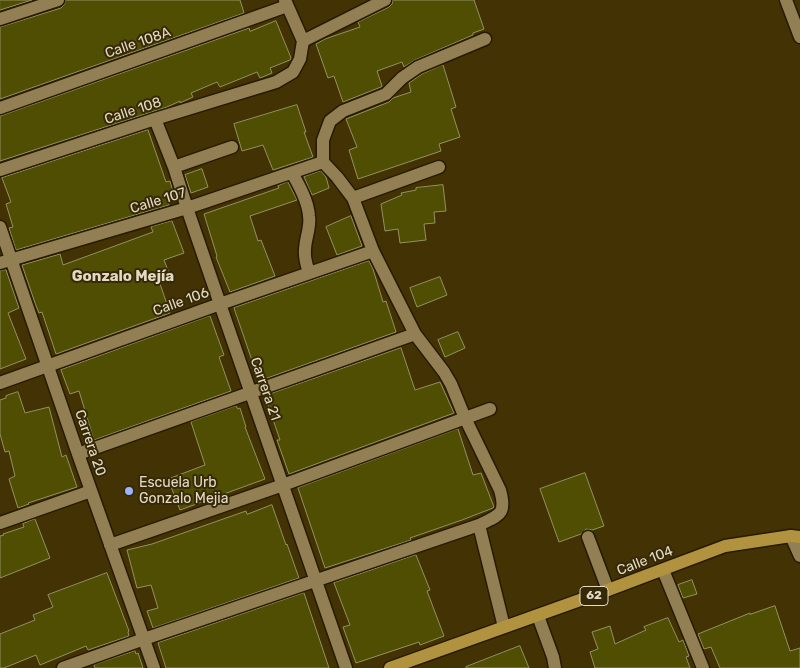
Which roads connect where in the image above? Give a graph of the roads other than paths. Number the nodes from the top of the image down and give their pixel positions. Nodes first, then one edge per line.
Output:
1 (58, 0) edge
2 (385, 0) edge
3 (786, 0) edge
4 (286, 3) edge
5 (0, 19) edge
6 (800, 37) edge
7 (485, 39) dead end
8 (302, 41) junction
9 (0, 108) edge
10 (155, 119) junction
11 (232, 147) dead end
12 (323, 162) junction
13 (174, 167) junction
14 (439, 167) dead end
15 (0, 170) edge
16 (292, 173) junction
17 (353, 198) junction
18 (187, 208) junction
19 (0, 227) edge
20 (373, 251) junction
21 (6, 261) edge
22 (309, 273) junction
23 (220, 304) junction
24 (414, 334) junction
25 (48, 366) junction
26 (0, 382) edge
27 (250, 392) junction
28 (490, 409) dead end
29 (465, 418) junction
30 (78, 454) junction
31 (283, 485) junction
32 (91, 491) junction
33 (0, 522) edge
34 (479, 525) junction
35 (796, 536) edge
36 (588, 538) dead end
37 (110, 546) junction
38 (800, 556) edge
39 (663, 570) junction
40 (316, 581) junction
41 (608, 590) junction
42 (538, 616) junction
43 (504, 628) junction
44 (144, 639) junction
45 (556, 664) edge
46 (63, 668) edge
47 (154, 668) edge
48 (346, 668) edge
49 (390, 668) edge
50 (704, 668) edge

1 - 5 street
2 - 8 street
3 - 6 street
4 - 8 street
4 - 9 street, Calle 108A
7 - 12 street
8 - 10 street, Calle 108
10 - 13 street, Carrera 21
10 - 15 street, Calle 108
11 - 13 street
12 - 16 street, Calle 107
12 - 17 street
13 - 18 street, Carrera 21
14 - 17 street
16 - 18 street, Calle 107
16 - 22 street
17 - 20 street
18 - 21 street, Calle 107
18 - 23 street, Carrera 21
19 - 21 street, Carrera 20
20 - 22 street, Calle 106
20 - 24 street
21 - 25 street, Carrera 20
22 - 23 street, Calle 106
23 - 25 street, Calle 106
23 - 27 street, Carrera 21
24 - 27 street
24 - 29 street
25 - 26 street, Calle 106
25 - 30 street, Carrera 20
27 - 30 street
27 - 31 street, Carrera 21
28 - 29 street
29 - 31 street
29 - 34 street
30 - 32 street, Carrera 20
31 - 37 street
31 - 40 street, Carrera 21
32 - 33 street
32 - 37 street, Carrera 20
34 - 40 street
34 - 43 street
35 - 38 street
35 - 39 main road, Calle 104 / 62
36 - 41 street
37 - 44 street, Carrera 20
39 - 41 main road, Calle 104 / 62
39 - 50 street
40 - 44 street
40 - 48 street, Carrera 21
41 - 42 main road, Calle 104 / 62
42 - 43 main road, Calle 104 / 62
42 - 45 street
43 - 49 main road, Calle 104 / 62
44 - 46 street
44 - 47 street, Carrera 20

